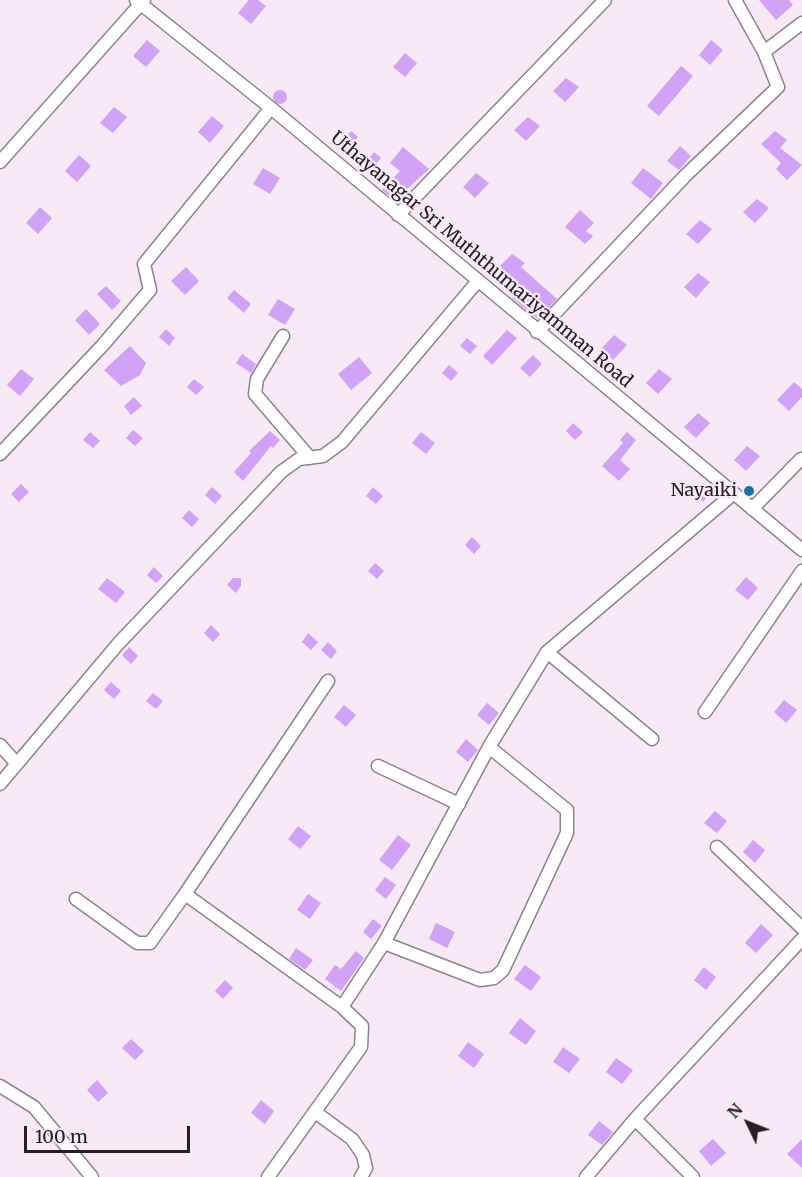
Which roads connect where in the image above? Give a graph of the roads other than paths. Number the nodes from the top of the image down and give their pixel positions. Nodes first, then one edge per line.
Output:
1 (604, 0) edge
2 (735, 0) edge
3 (141, 1) edge
4 (802, 23) edge
5 (764, 52) junction
6 (271, 108) junction
7 (0, 162) edge
8 (398, 215) junction
9 (477, 282) junction
10 (537, 332) junction
11 (283, 336) dead end
12 (0, 454) edge
13 (310, 458) junction
14 (801, 459) edge
15 (733, 494) junction
16 (752, 509) junction
17 (802, 550) edge
18 (802, 571) edge
19 (547, 652) junction
20 (328, 681) dead end
21 (705, 712) dead end
22 (652, 739) dead end
23 (0, 745) edge
24 (489, 747) junction
25 (17, 764) junction
26 (378, 766) dead end
27 (0, 784) edge
28 (459, 804) junction
29 (717, 847) dead end
30 (185, 894) junction
31 (76, 899) dead end
32 (802, 928) edge
33 (802, 939) edge
34 (384, 943) junction
35 (342, 1007) junction
36 (0, 1086) edge
37 (315, 1112) junction
38 (635, 1119) junction
39 (92, 1177) edge
40 (268, 1177) edge
41 (361, 1177) edge
42 (586, 1177) edge
43 (693, 1177) edge

1 - 8 street
2 - 5 street
3 - 6 street, Uthayanagar Sri Muththumariyamman Road
3 - 7 street
4 - 5 street
5 - 10 street
6 - 8 street, Uthayanagar Sri Muththumariyamman Road
6 - 12 street
8 - 9 street, Uthayanagar Sri Muththumariyamman Road
9 - 10 street, Uthayanagar Sri Muththumariyamman Road
9 - 13 street
10 - 15 street, Uthayanagar Sri Muththumariyamman Road
11 - 13 street
13 - 25 street
14 - 16 street
15 - 16 street, Uthayanagar Sri Muththumariyamman Road
15 - 19 street
16 - 17 street, Uthayanagar Sri Muththumariyamman Road
18 - 21 street
19 - 22 street
19 - 24 street
20 - 30 street
23 - 25 street
24 - 28 street
24 - 34 street
25 - 27 street
26 - 28 street
28 - 34 street
29 - 32 street
30 - 31 street
30 - 35 street
33 - 38 street
34 - 35 street
35 - 37 street
36 - 39 street
37 - 40 street
37 - 41 street
38 - 42 street
38 - 43 street

